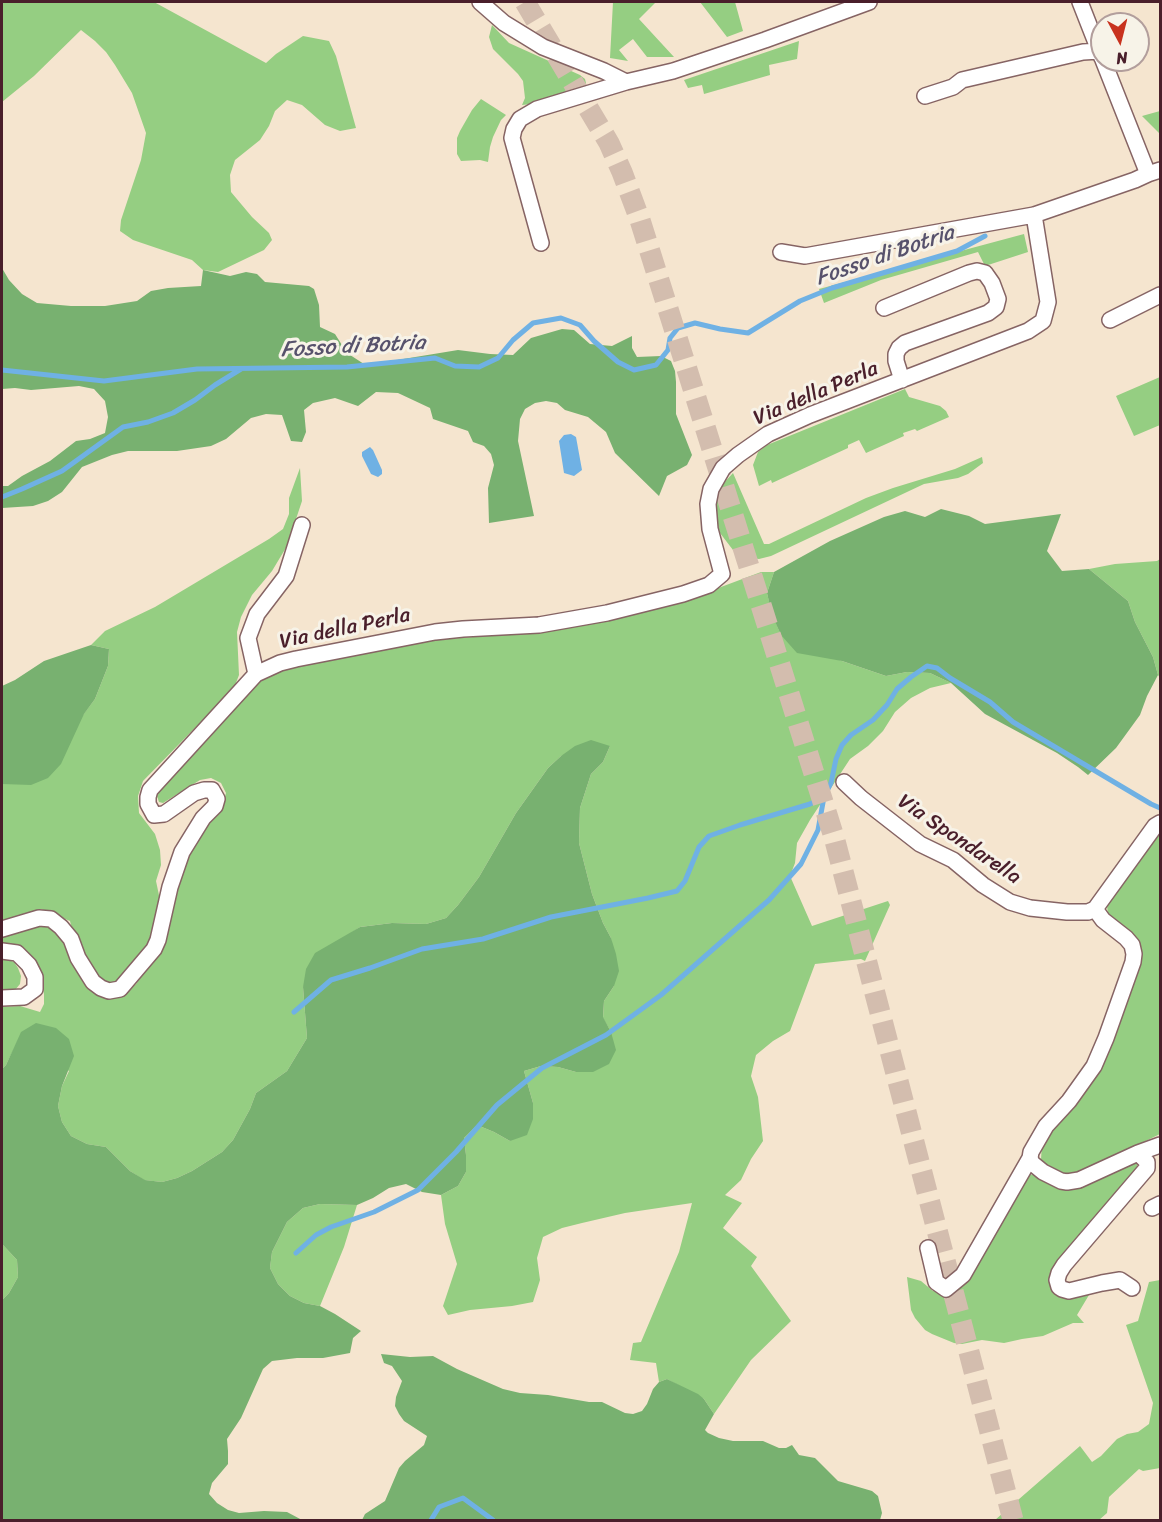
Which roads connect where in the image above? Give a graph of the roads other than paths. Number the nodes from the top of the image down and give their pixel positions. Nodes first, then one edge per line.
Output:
1 (480, 2) edge
2 (869, 2) edge
3 (1080, 2) edge
4 (1090, 28) edge
5 (1090, 54) edge
6 (1108, 72) edge
7 (626, 82) junction
8 (925, 96) dead end
9 (1154, 172) edge
10 (1034, 214) junction
11 (541, 243) dead end
12 (781, 252) dead end
13 (1161, 295) edge
14 (884, 308) dead end
15 (1110, 320) dead end
16 (902, 380) junction
17 (302, 525) dead end
18 (256, 674) junction
19 (844, 782) dead end
20 (1161, 823) edge
21 (1095, 909) junction
22 (2, 929) edge
23 (2, 951) edge
24 (2, 998) edge
25 (1161, 1144) edge
26 (1138, 1153) junction
27 (1030, 1158) junction
28 (928, 1248) dead end
29 (1132, 1287) dead end

1 - 7 street
2 - 7 street
3 - 4 street
5 - 8 street
6 - 9 street
7 - 11 street
9 - 10 street
10 - 12 street
10 - 16 street, Via della Perla
13 - 15 street
14 - 16 street, Via della Perla
16 - 18 street, Via della Perla
17 - 18 street
18 - 22 street, Via della Perla
19 - 21 street, Via Spondarella
20 - 21 street
21 - 27 street
23 - 24 street
25 - 26 street
26 - 27 street
26 - 29 street
27 - 28 street

